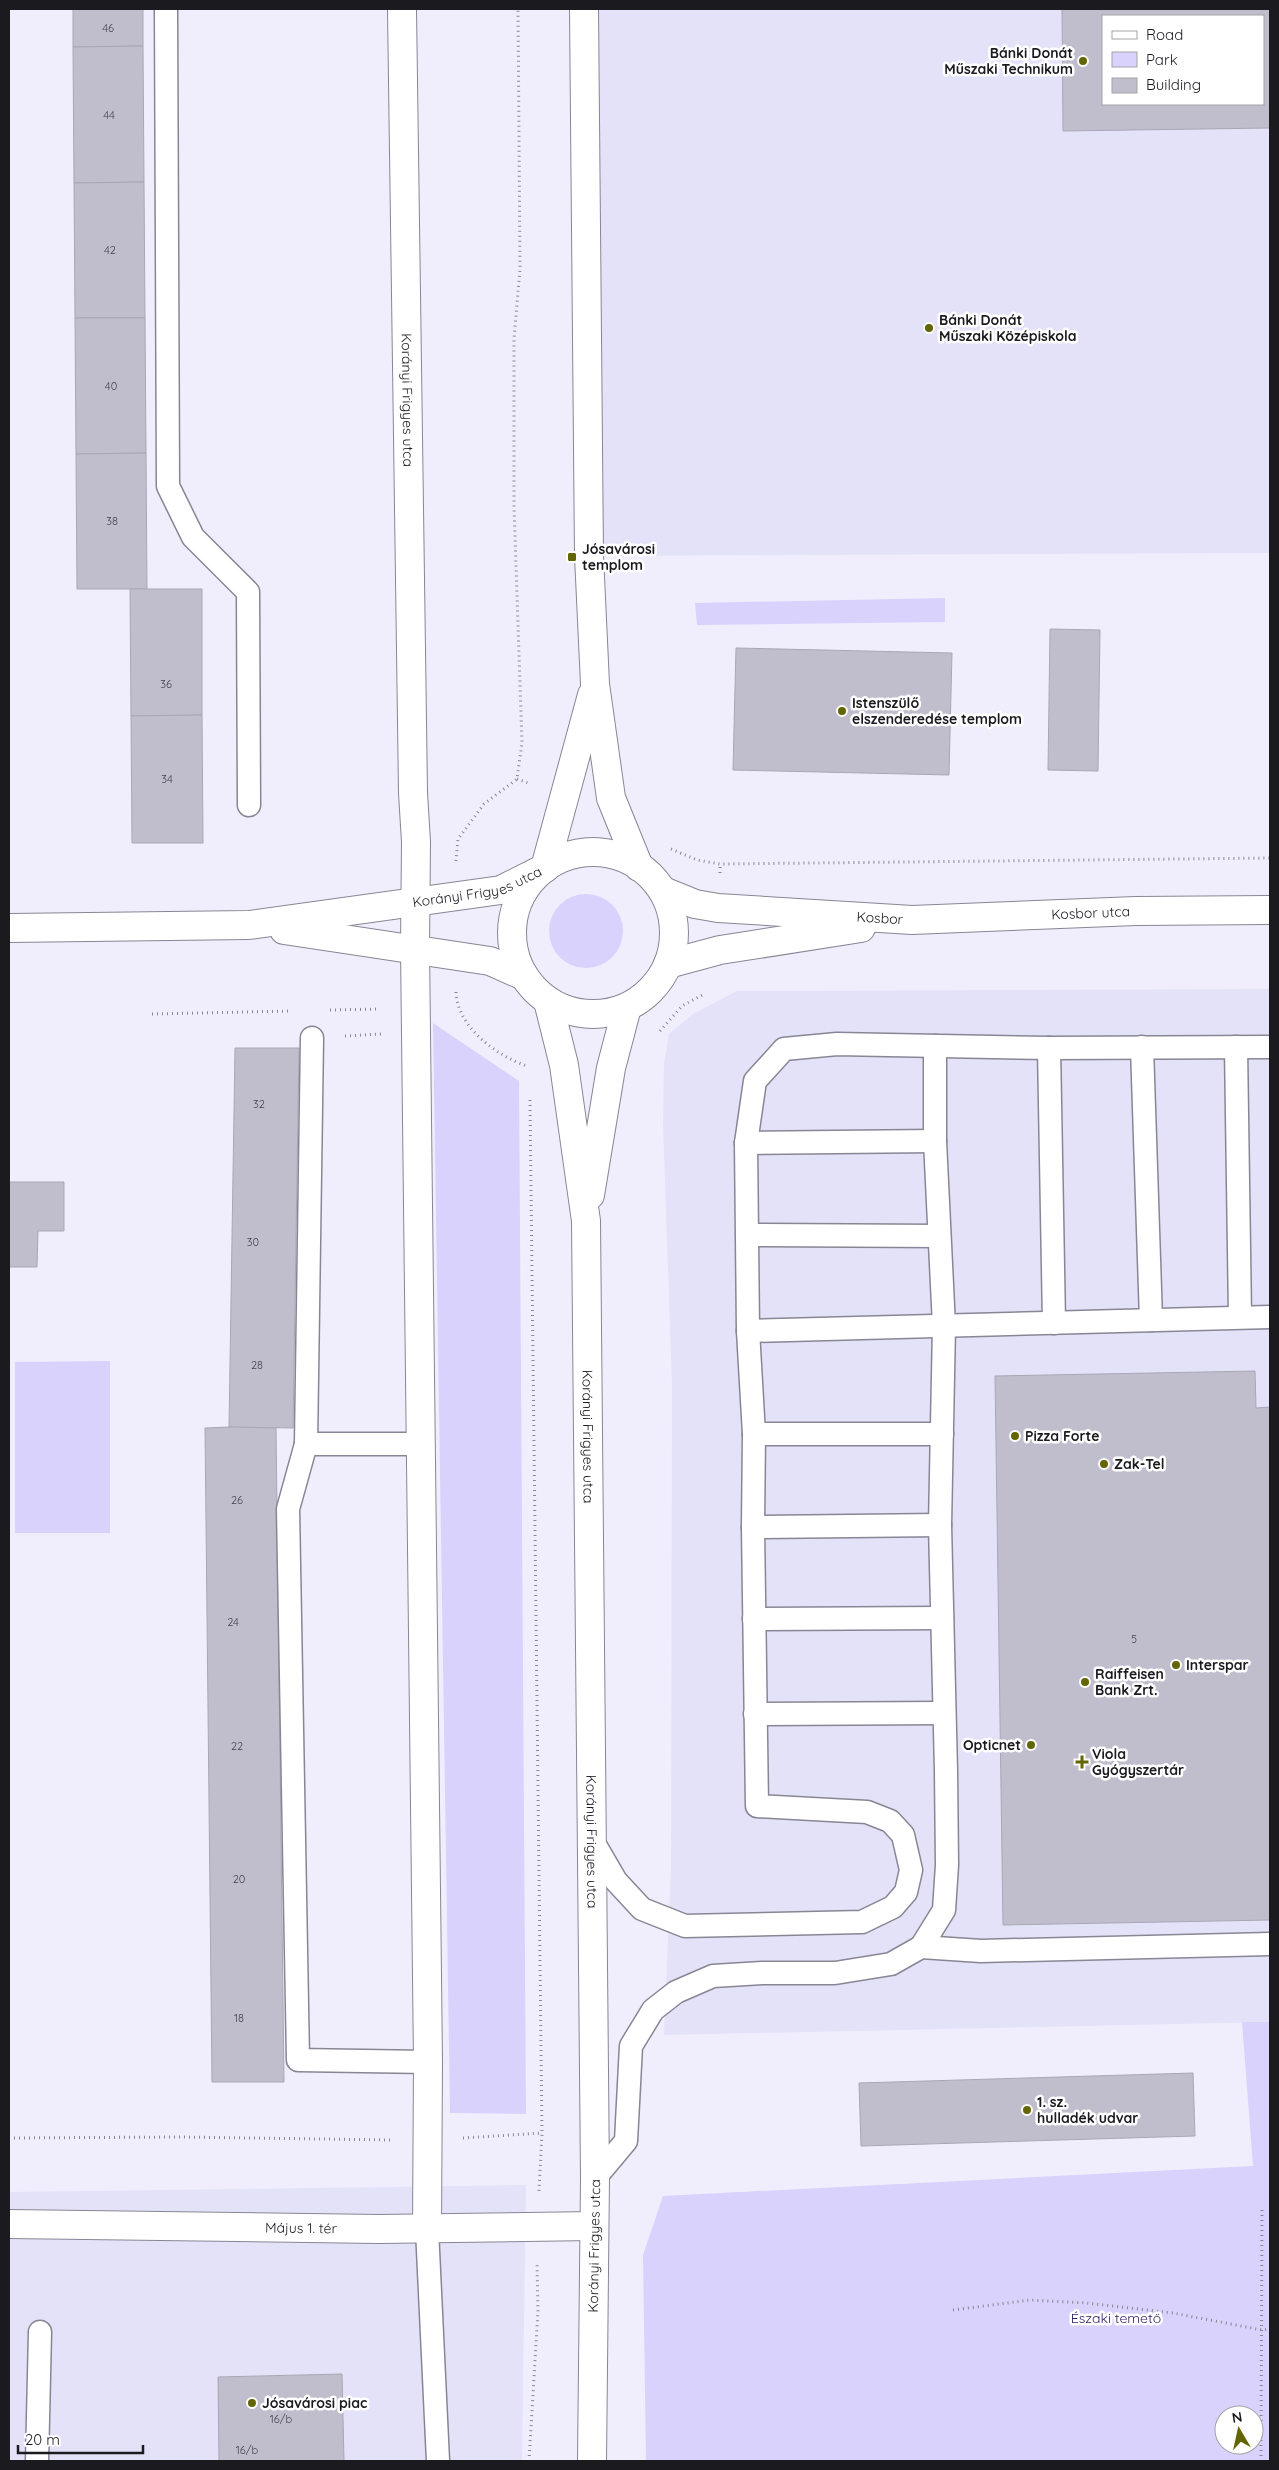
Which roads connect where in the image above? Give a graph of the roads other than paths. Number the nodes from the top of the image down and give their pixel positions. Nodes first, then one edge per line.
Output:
1 (166, 9) edge
2 (402, 9) edge
3 (584, 9) edge
4 (595, 684) junction
5 (249, 805) dead end
6 (640, 867) junction
7 (545, 868) junction
8 (663, 891) junction
9 (415, 903) junction
10 (1270, 910) edge
11 (912, 920) junction
12 (249, 925) junction
13 (9, 928) edge
14 (415, 948) junction
15 (668, 964) junction
16 (524, 976) junction
17 (548, 1001) junction
18 (627, 1007) junction
19 (312, 1038) dead end
20 (935, 1046) junction
21 (1142, 1047) junction
22 (1236, 1047) junction
23 (1270, 1047) edge
24 (1049, 1048) junction
25 (935, 1141) junction
26 (746, 1142) junction
27 (586, 1221) junction
28 (748, 1235) junction
29 (939, 1236) junction
30 (1240, 1317) junction
31 (1270, 1317) edge
32 (1151, 1320) junction
33 (1054, 1323) junction
34 (944, 1326) junction
35 (748, 1331) junction
36 (754, 1434) junction
37 (942, 1434) junction
38 (306, 1444) junction
39 (421, 1444) junction
40 (940, 1525) junction
41 (752, 1527) junction
42 (942, 1618) junction
43 (754, 1619) junction
44 (944, 1713) junction
45 (755, 1714) junction
46 (590, 1837) junction
47 (1270, 1944) edge
48 (921, 1947) junction
49 (428, 2062) junction
50 (595, 2178) junction
51 (9, 2224) edge
52 (594, 2226) junction
53 (427, 2229) junction
54 (40, 2332) dead end
55 (37, 2461) edge
56 (438, 2461) edge
57 (592, 2461) edge

1 - 5 lane
2 - 9 street, Korányi Frigyes utca
3 - 4 street, Korányi Frigyes utca
4 - 6 street, Korányi Frigyes utca
4 - 7 street, Korányi Frigyes utca
6 - 7 street
6 - 8 street
7 - 9 street, Korányi Frigyes utca
7 - 16 street
8 - 11 street, Kosbor
8 - 15 street
9 - 12 street, Korányi Frigyes utca
9 - 14 street, Korányi Frigyes utca
10 - 11 street, Kosbor utca
11 - 15 street, Kosbor
12 - 13 street, Korányi Frigyes utca
12 - 14 street, Korányi Frigyes utca
14 - 16 street, Korányi Frigyes utca
14 - 39 street, Korányi Frigyes utca
15 - 18 street
16 - 17 street
17 - 18 street
17 - 27 street, Korányi Frigyes utca
18 - 27 street, Korányi Frigyes utca
19 - 38 lane
20 - 24 lane
20 - 25 lane
20 - 26 lane
21 - 22 lane
21 - 24 lane
21 - 32 lane
22 - 23 lane
22 - 30 lane
24 - 33 lane
25 - 26 lane
25 - 29 lane
26 - 28 lane
27 - 46 street, Korányi Frigyes utca
28 - 29 lane
28 - 35 lane
29 - 34 lane
30 - 31 lane
30 - 32 lane
32 - 33 lane
33 - 34 lane
34 - 35 lane
34 - 37 lane
35 - 36 lane
36 - 37 lane
36 - 41 lane
37 - 40 lane
38 - 39 lane
38 - 49 lane
39 - 49 street, Korányi Frigyes utca
40 - 41 lane
40 - 42 lane
41 - 43 lane
42 - 43 lane
42 - 44 lane
43 - 45 lane
44 - 45 lane
44 - 48 lane
45 - 46 lane
46 - 50 street, Korányi Frigyes utca
47 - 48 lane
48 - 50 lane
49 - 53 street, Korányi Frigyes utca
50 - 52 street, Korányi Frigyes utca
51 - 53 street, Május 1. tér
52 - 53 street, Május 1. tér
52 - 57 street, Korányi Frigyes utca
53 - 56 lane
54 - 55 lane

